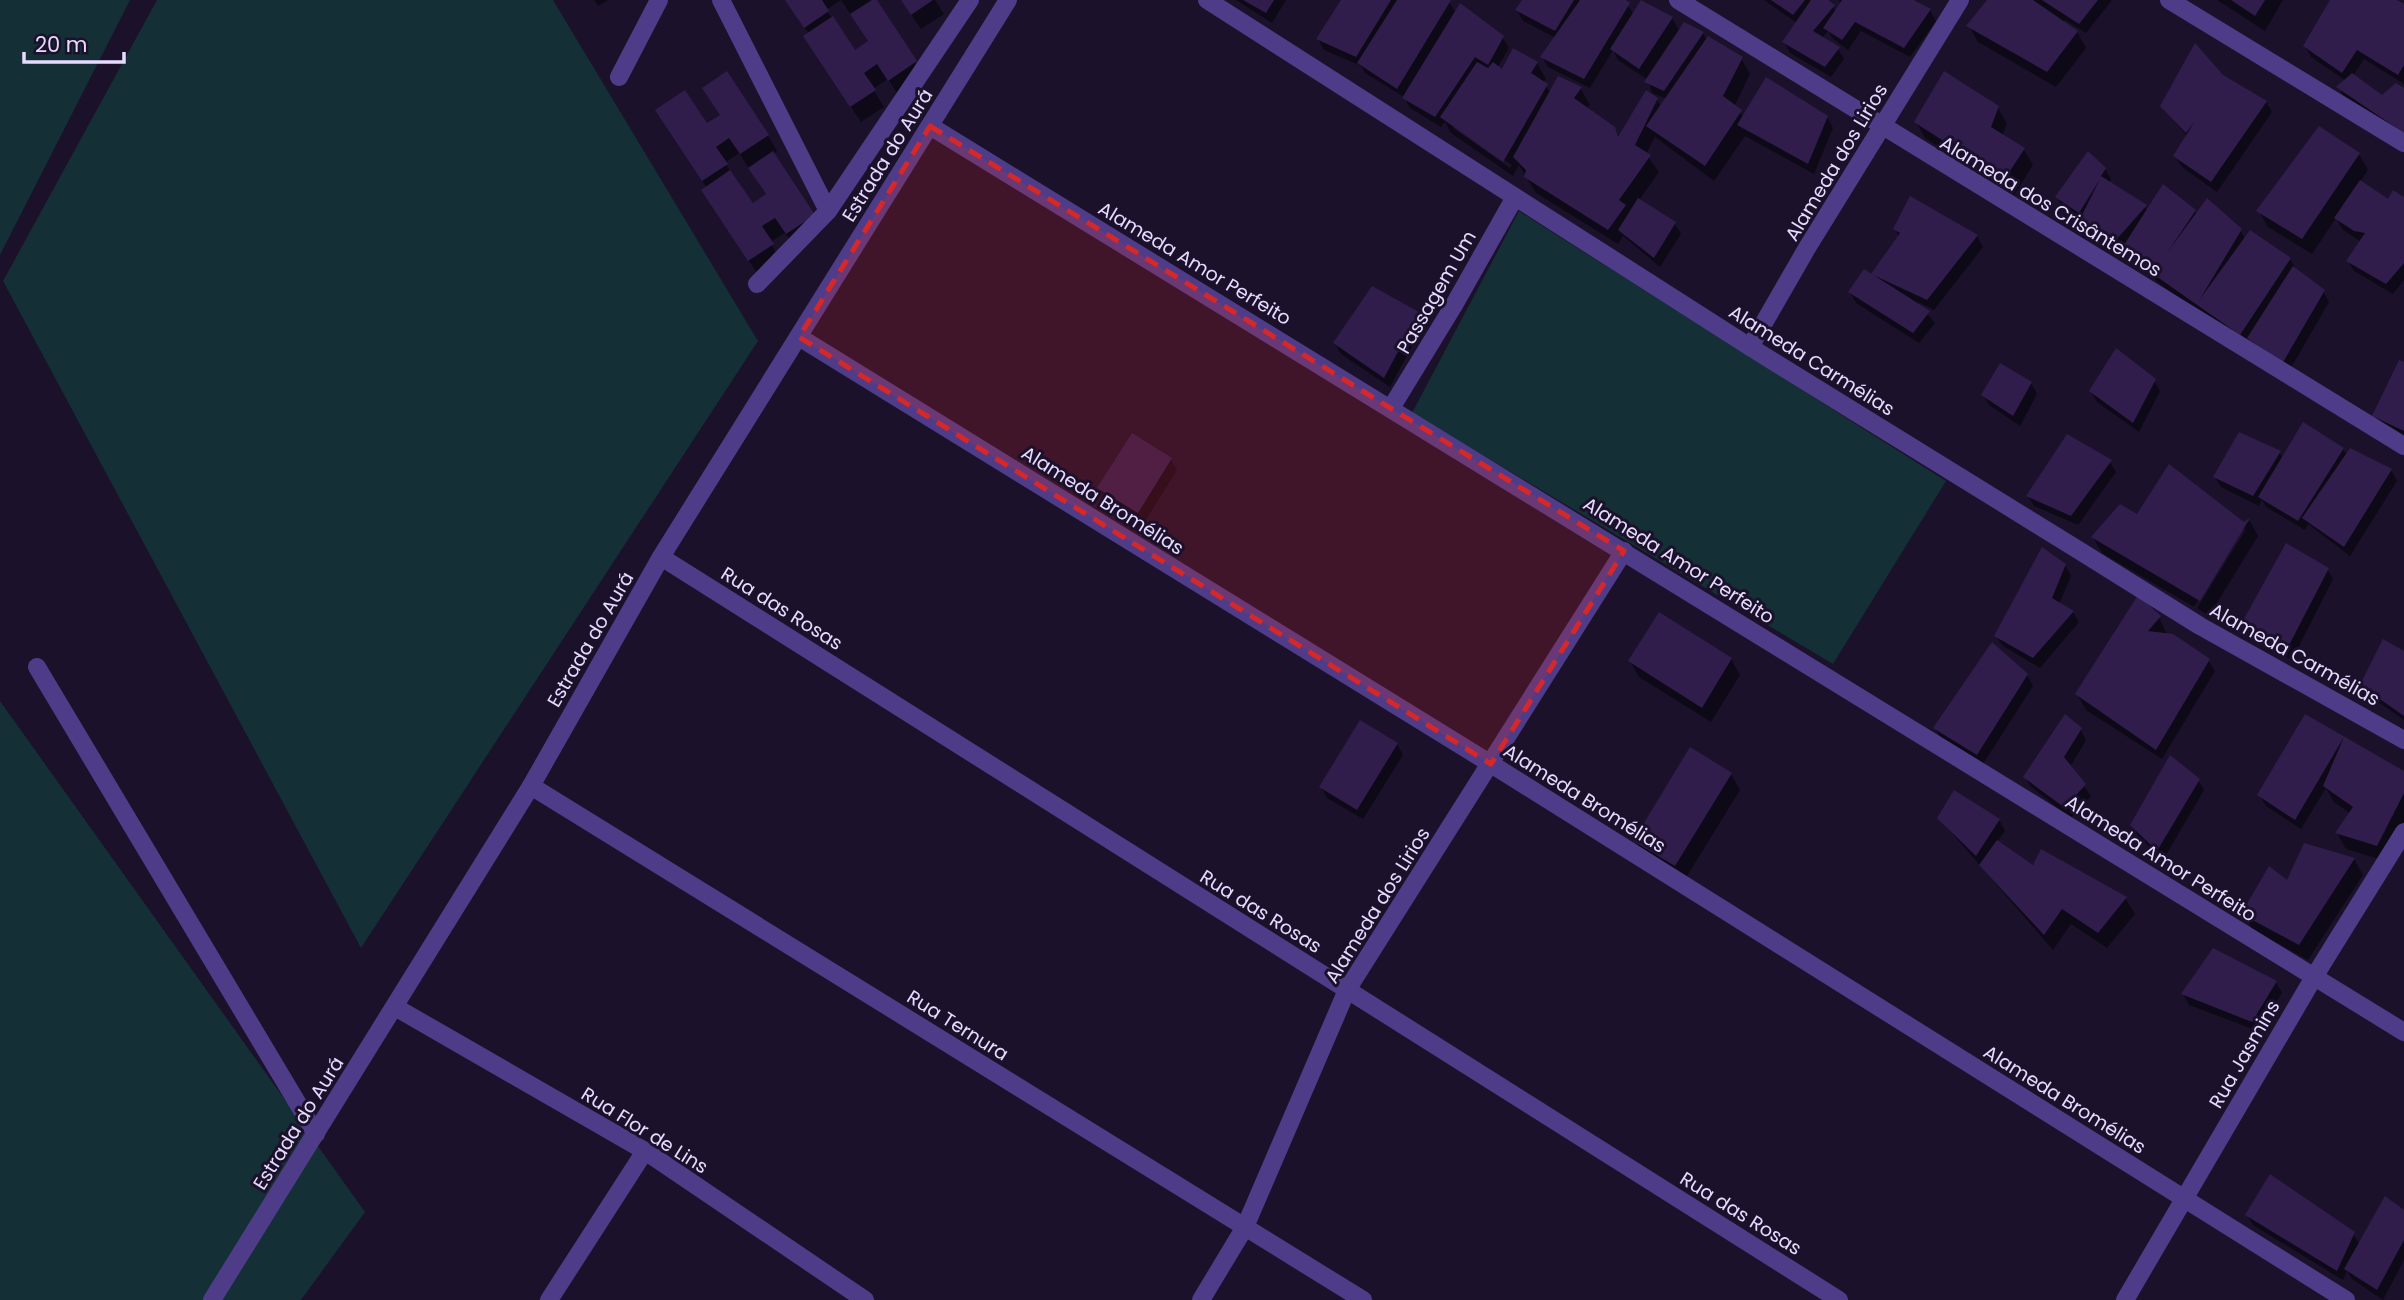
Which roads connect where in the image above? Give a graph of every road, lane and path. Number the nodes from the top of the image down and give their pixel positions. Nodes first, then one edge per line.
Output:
1 (659, 0) edge
2 (721, 0) edge
3 (970, 0) edge
4 (1009, 0) edge
5 (1207, 0) edge
6 (1678, 0) edge
7 (1961, 0) edge
8 (2169, 0) edge
9 (619, 77) dead end
10 (930, 126) junction
11 (1881, 126) junction
12 (2404, 143) edge
13 (1515, 197) junction
14 (828, 211) junction
15 (757, 284) dead end
16 (799, 337) junction
17 (1750, 347) junction
18 (1391, 408) junction
19 (2404, 446) edge
20 (1624, 551) junction
21 (661, 556) junction
22 (37, 667) dead end
23 (2404, 740) edge
24 (1490, 764) junction
25 (531, 786) junction
26 (2404, 832) edge
27 (2314, 977) junction
28 (1347, 990) junction
29 (395, 1007) junction
30 (2404, 1032) edge
31 (316, 1134) junction
32 (645, 1152) junction
33 (2184, 1198) junction
34 (1245, 1227) junction
35 (212, 1300) edge
36 (549, 1300) edge
37 (865, 1300) edge
38 (1201, 1300) edge
39 (1363, 1300) edge
40 (1839, 1300) edge
41 (2124, 1300) edge
42 (2346, 1300) edge

1 - 9 street
2 - 14 street
3 - 14 street
4 - 10 street, Estrada do Aurá
5 - 13 street, Alameda Carmélias
6 - 11 street, Alameda dos Crisântemos
7 - 11 street, Alameda dos Lirios
8 - 12 street
10 - 16 street, Estrada do Aurá
10 - 18 street, Alameda Amor Perfeito
11 - 17 street, Alameda dos Lirios
11 - 19 street, Alameda dos Crisântemos
13 - 17 street, Alameda Carmélias
13 - 18 street, Passagem Um
14 - 15 street
16 - 21 street, Estrada do Aurá
16 - 24 street, Alameda Bromélias
17 - 23 street, Alameda Carmélias
18 - 20 street, Alameda Amor Perfeito
20 - 24 street, Alameda dos Lirios
20 - 27 street, Alameda Amor Perfeito
21 - 25 street, Estrada do Aurá
21 - 28 street, Rua das Rosas
22 - 31 street
24 - 28 street, Alameda dos Lirios
24 - 33 street, Alameda Bromélias
25 - 29 street, Estrada do Aurá
25 - 34 street, Rua Ternura
26 - 27 street, Rua Jasmins
27 - 30 street, Alameda Amor Perfeito
27 - 33 street, Rua Jasmins
28 - 34 street, Alameda dos Lirios
28 - 40 street, Rua das Rosas
29 - 31 street, Estrada do Aurá
29 - 32 street, Rua Flor de Lins
31 - 35 street, Estrada do Aurá
32 - 36 street
32 - 37 street, Rua Flor de Lins
33 - 41 street, Rua Jasmins
33 - 42 street, Alameda Bromélias
34 - 38 street, Alameda dos Lirios
34 - 39 street, Rua Ternura

